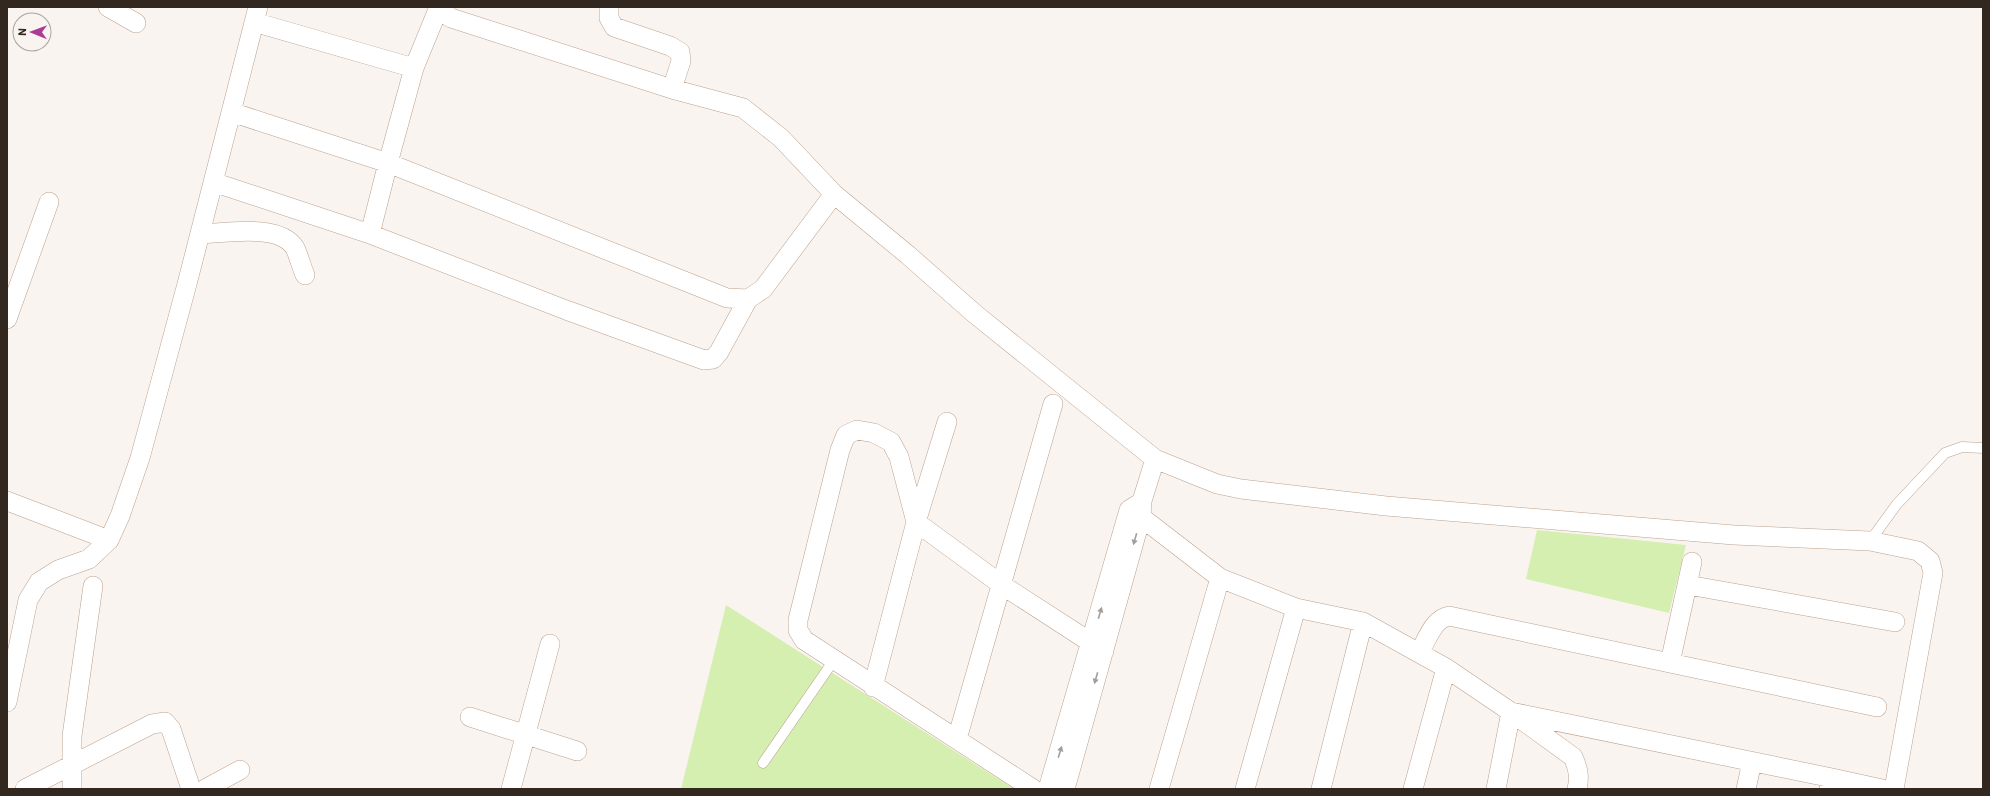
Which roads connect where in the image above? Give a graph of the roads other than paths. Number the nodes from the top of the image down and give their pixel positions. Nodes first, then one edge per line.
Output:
1 (108, 7) edge
2 (609, 7) edge
3 (439, 9) edge
4 (256, 14) edge
5 (136, 23) dead end
6 (414, 68) junction
7 (672, 89) junction
8 (231, 112) junction
9 (388, 163) junction
10 (213, 182) junction
11 (834, 194) junction
12 (50, 202) dead end
13 (200, 234) junction
14 (370, 234) junction
15 (305, 275) dead end
16 (13, 286) edge
17 (748, 299) junction
18 (7, 319) edge
19 (1053, 404) dead end
20 (947, 422) dead end
21 (1983, 448) edge
22 (1155, 459) junction
23 (7, 501) edge
24 (1138, 510) junction
25 (916, 522) junction
26 (108, 540) junction
27 (1870, 541) junction
28 (1692, 562) dead end
29 (1220, 578) junction
30 (1002, 584) junction
31 (1688, 585) junction
32 (93, 586) dead end
33 (1296, 608) junction
34 (1362, 622) junction
35 (1896, 622) dead end
36 (550, 644) dead end
37 (1098, 647) junction
38 (1419, 653) junction
39 (834, 660) junction
40 (1670, 663) junction
41 (1446, 668) junction
42 (873, 686) junction
43 (7, 702) edge
44 (1877, 707) dead end
45 (1511, 712) junction
46 (470, 717) dead end
47 (525, 735) junction
48 (957, 738) junction
49 (577, 752) dead end
50 (1752, 762) junction
51 (763, 763) dead end
52 (71, 767) junction
53 (240, 770) dead end
54 (1830, 783) edge
55 (25, 789) edge
56 (72, 789) edge
57 (191, 789) edge
58 (205, 789) edge
59 (511, 789) edge
60 (1033, 789) edge
61 (1048, 789) edge
62 (1065, 789) edge
63 (1159, 789) edge
64 (1245, 789) edge
65 (1321, 789) edge
66 (1413, 789) edge
67 (1496, 789) edge
68 (1577, 789) edge
69 (1746, 789) edge
70 (1882, 789) edge
71 (1894, 789) edge

1 - 5 street
2 - 7 street
3 - 6 street
3 - 7 street
4 - 6 street
4 - 8 street
6 - 9 street
7 - 11 street
8 - 9 street
8 - 10 street
9 - 14 street
9 - 17 street
10 - 13 street
10 - 14 street
11 - 17 street
11 - 22 street
12 - 16 street
13 - 15 street
13 - 26 street
14 - 17 street
16 - 18 street
19 - 30 street
20 - 25 street
21 - 27 lane
22 - 24 street
22 - 27 street
23 - 26 street
24 - 29 street
24 - 37 street
25 - 30 street
25 - 39 street
25 - 42 street
26 - 43 street
27 - 71 street
28 - 31 street
29 - 33 street
29 - 63 street
30 - 37 street
30 - 48 street
31 - 35 street
31 - 40 street
32 - 52 street
33 - 34 street
33 - 64 street
34 - 38 street
34 - 65 street
36 - 47 street
61 -> 37 street
37 -> 62 street
38 - 40 street
38 - 41 street
39 - 42 street
39 - 51 lane
40 - 44 street
41 - 45 street
41 - 66 street
42 - 48 street
45 - 50 street
45 - 67 street
45 - 68 street
46 - 47 street
47 - 49 street
47 - 59 street
48 - 60 street
50 - 54 street
50 - 69 street
52 - 55 street
52 - 56 street
52 - 57 street
53 - 58 street
54 - 70 street

